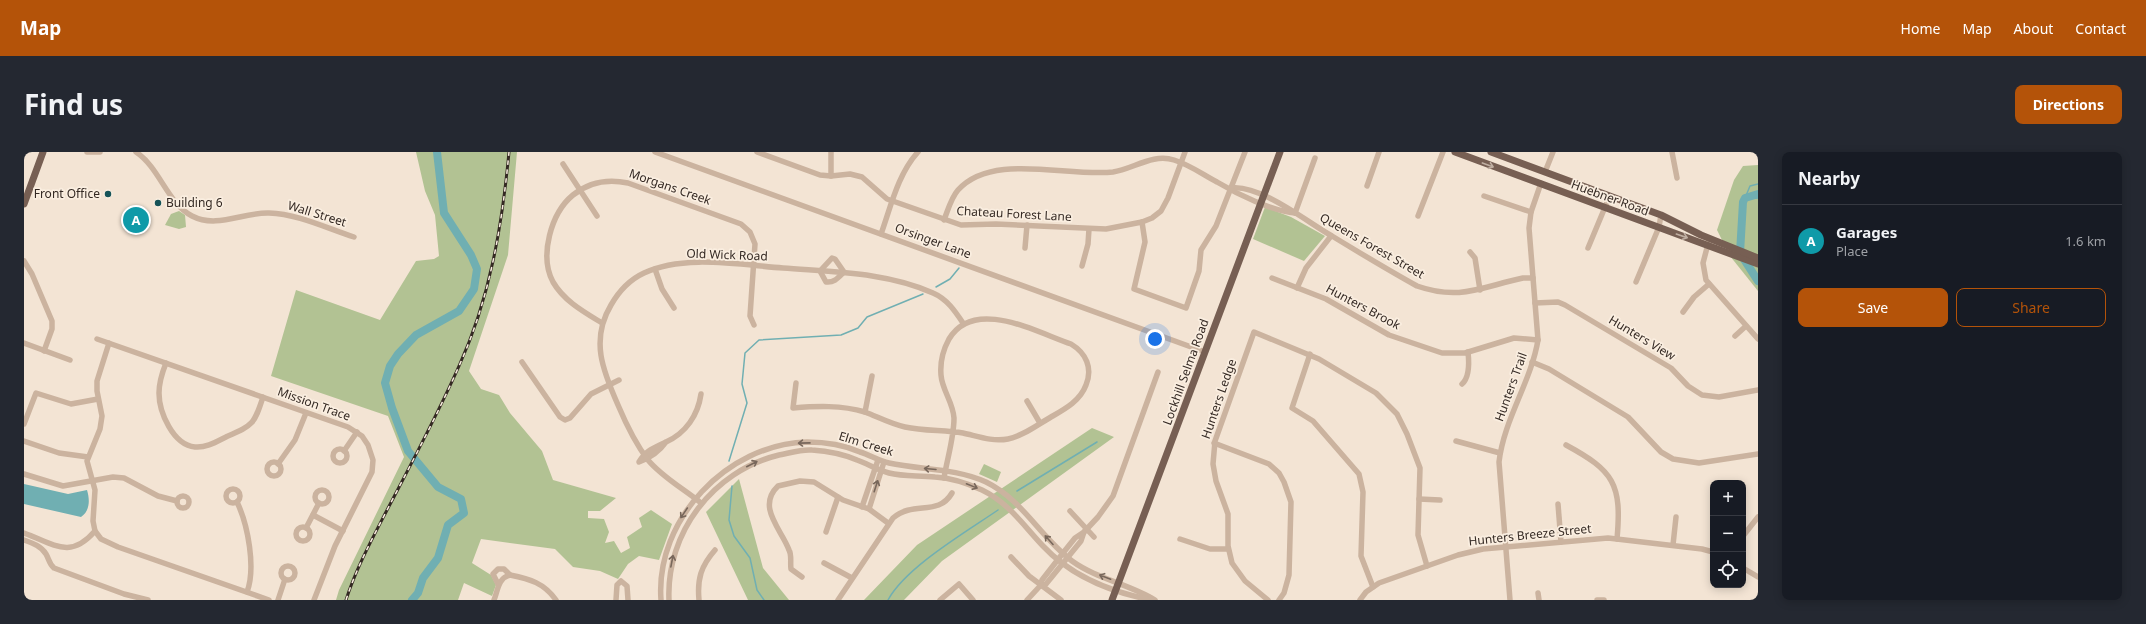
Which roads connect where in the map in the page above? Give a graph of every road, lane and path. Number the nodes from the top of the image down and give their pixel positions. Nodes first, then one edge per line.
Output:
1 (43, 152) edge
2 (87, 152) edge
3 (100, 152) edge
4 (136, 152) edge
5 (655, 152) edge
6 (757, 152) edge
7 (831, 152) edge
8 (918, 152) edge
9 (1185, 152) edge
10 (1245, 152) edge
11 (1280, 152) edge
12 (1379, 152) edge
13 (1443, 152) edge
14 (1455, 152) edge
15 (1491, 152) edge
16 (1553, 152) edge
17 (1672, 152) edge
18 (1315, 158) dead end
19 (1181, 163) junction
20 (563, 164) dead end
21 (1545, 172) junction
22 (831, 176) junction
23 (1677, 178) dead end
24 (1541, 183) junction
25 (1367, 186) dead end
26 (1231, 188) junction
27 (580, 190) junction
28 (1607, 195) junction
29 (1484, 196) dead end
30 (1262, 199) junction
31 (892, 201) junction
32 (24, 204) edge
33 (1603, 208) junction
34 (1531, 212) junction
35 (1295, 213) junction
36 (1661, 215) junction
37 (597, 216) dead end
38 (1418, 216) dead end
39 (944, 220) junction
40 (1142, 222) junction
41 (1027, 225) junction
42 (1659, 227) junction
43 (1089, 229) junction
44 (881, 234) junction
45 (1331, 236) junction
46 (354, 237) dead end
47 (1708, 244) junction
48 (1025, 248) dead end
49 (1588, 248) dead end
50 (1470, 252) dead end
51 (1758, 258) edge
52 (24, 261) edge
53 (1758, 264) edge
54 (754, 266) junction
55 (1082, 266) dead end
56 (26, 267) edge
57 (655, 269) junction
58 (820, 271) junction
59 (844, 272) junction
60 (1272, 278) dead end
61 (1533, 278) junction
62 (1636, 282) dead end
63 (1709, 284) junction
64 (1297, 288) junction
65 (1480, 290) junction
66 (1535, 303) junction
67 (674, 308) dead end
68 (1683, 312) dead end
69 (602, 323) junction
70 (963, 323) junction
71 (754, 325) dead end
72 (1746, 326) junction
73 (1735, 336) dead end
74 (97, 339) dead end
75 (1758, 339) edge
76 (1538, 340) junction
77 (24, 343) edge
78 (109, 343) junction
79 (44, 351) junction
80 (1205, 352) junction
81 (1468, 352) junction
82 (1310, 354) junction
83 (70, 360) dead end
84 (522, 362) dead end
85 (1532, 362) junction
86 (166, 363) junction
87 (1158, 372) dead end
88 (872, 376) dead end
89 (619, 380) dead end
90 (796, 383) dead end
91 (1462, 384) dead end
92 (609, 385) junction
93 (1758, 390) edge
94 (701, 394) dead end
95 (263, 397) junction
96 (98, 399) junction
97 (1027, 401) dead end
98 (865, 412) junction
99 (306, 413) junction
100 (24, 421) edge
101 (1040, 423) junction
102 (357, 432) junction
103 (952, 432) junction
104 (24, 441) edge
105 (1456, 441) dead end
106 (666, 442) junction
107 (1214, 444) junction
108 (1566, 445) dead end
109 (344, 451) dead end
110 (1500, 453) junction
111 (644, 454) junction
112 (1758, 454) edge
113 (88, 457) junction
114 (648, 459) junction
115 (881, 461) junction
116 (278, 464) dead end
117 (878, 469) junction
118 (945, 470) junction
119 (24, 474) edge
120 (944, 478) junction
121 (93, 481) junction
122 (952, 493) dead end
123 (838, 497) junction
124 (695, 499) junction
125 (1419, 499) junction
126 (1440, 500) dead end
127 (177, 501) dead end
128 (236, 502) dead end
129 (319, 503) dead end
130 (701, 504) junction
131 (1558, 504) dead end
132 (862, 507) junction
133 (868, 510) junction
134 (1070, 511) dead end
135 (313, 515) junction
136 (1676, 517) dead end
137 (1758, 517) edge
138 (888, 523) junction
139 (306, 528) dead end
140 (343, 530) junction
141 (95, 531) junction
142 (1085, 531) junction
143 (826, 532) dead end
144 (1746, 532) edge
145 (24, 533) edge
146 (1094, 537) dead end
147 (1180, 539) dead end
148 (1617, 539) junction
149 (24, 540) edge
150 (1561, 542) junction
151 (1673, 545) junction
152 (1505, 547) junction
153 (1228, 548) junction
154 (715, 550) dead end
155 (1710, 551) edge
156 (1063, 553) junction
157 (1011, 557) dead end
158 (1068, 558) junction
159 (1058, 560) junction
160 (824, 563) dead end
161 (1062, 565) junction
162 (1427, 566) junction
163 (1746, 570) edge
164 (510, 575) junction
165 (802, 577) dead end
166 (852, 578) junction
167 (1758, 578) edge
168 (285, 579) dead end
169 (1119, 583) junction
170 (498, 584) junction
171 (1040, 586) junction
172 (1373, 587) junction
173 (1116, 590) junction
174 (247, 592) junction
175 (1538, 593) dead end
176 (626, 599) edge
177 (148, 600) edge
178 (269, 600) edge
179 (278, 600) edge
180 (314, 600) edge
181 (494, 600) edge
182 (556, 600) edge
183 (616, 600) edge
184 (661, 600) edge
185 (669, 600) edge
186 (699, 600) edge
187 (838, 600) edge
188 (940, 600) edge
189 (973, 600) edge
190 (1027, 600) edge
191 (1061, 600) edge
192 (1112, 600) edge
193 (1151, 600) edge
194 (1155, 600) edge
195 (1268, 600) edge
196 (1279, 600) edge
197 (1360, 600) edge
198 (1510, 600) edge
199 (1538, 600) edge
200 (1597, 600) edge
201 (1604, 600) edge

1 - 32 main road
2 - 3 street
4 - 46 street, Wall Street
5 - 44 street, Orsinger Lane
6 - 22 street, Chateau Forest Lane
7 - 22 street
8 - 31 street
9 - 19 street, Chateau Forest Lane
10 - 26 street
11 - 30 main road, Lockhill Selma Road
12 - 25 street
13 - 38 street
14 -> 24 main road, Huebner Road
15 - 21 main road, Huebner Road
16 - 21 street
17 - 23 street
18 - 35 street
19 - 26 street, Queens Forest Street
19 - 39 street, Queens Forest Street
19 - 40 street, Chateau Forest Lane
20 - 27 street
21 - 24 main road
21 - 28 main road, Huebner Road
22 - 31 street, Chateau Forest Lane
24 - 33 main road, Huebner Road
24 - 34 street, Hunters Trail
26 - 30 street, Queens Forest Street
26 - 40 street
27 - 37 street
27 - 54 street, Morgans Creek
27 - 69 street, Morgans Creek
28 - 33 street
28 - 36 main road, Huebner Road
29 - 34 street
30 - 35 street, Queens Forest Street
30 - 80 main road, Lockhill Selma Road
31 - 39 street, Chateau Forest Lane
31 - 44 street
33 - 42 main road, Huebner Road
33 - 49 street
34 - 61 street, Hunters Trail
35 - 45 street, Queens Forest Street
36 - 42 street
36 - 51 main road, Huebner Road
39 - 41 street, Chateau Forest Lane
40 - 43 street, Chateau Forest Lane
41 - 43 street, Chateau Forest Lane
41 - 48 street
42 -> 47 main road, Huebner Road
42 - 62 street
43 - 55 street
44 - 80 street, Orsinger Lane
45 - 64 street
45 - 65 street, Queens Forest Street
47 - 53 main road, Huebner Road
47 - 63 street
50 - 65 street
52 - 56 street
54 - 57 street, Old Wick Road
54 - 58 street, Old Wick Road
54 - 71 street, Morgans Creek
56 - 79 street
57 - 67 street
57 - 69 street, Old Wick Road
58 - 59 street, Old Wick Road
58 - 59 street
58 - 59 street
59 - 70 street, Old Wick Road
60 - 64 street, Hunters Brook
61 - 65 street, Queens Forest Street
61 - 66 street, Hunters Trail
63 - 68 street
63 - 72 street
64 - 81 street, Hunters Brook
66 - 76 street, Hunters Trail
66 - 93 street, Hunters View
69 - 92 street, Old Wick Road
70 - 101 street
70 - 103 street
72 - 73 street
72 - 75 street
74 - 78 street, Mission Trace
76 - 81 street, Hunters Brook
76 - 85 street, Hunters Trail
77 - 79 street
78 - 86 street, Mission Trace
78 - 96 street
79 - 83 street
80 - 169 main road, Lockhill Selma Road
81 - 91 street
82 - 107 street, Hunters Ledge
82 - 125 street
82 - 172 street
84 - 92 street
85 - 110 street, Hunters Trail
85 - 112 street
86 - 95 street, Mission Trace
86 - 95 street
87 - 142 street
88 - 98 street
89 - 92 street
90 - 98 street
92 - 111 street, Old Wick Road
94 - 106 street
95 - 99 street, Mission Trace
96 - 100 street
96 - 113 street
97 - 101 street
98 - 103 street
99 - 102 street, Mission Trace
99 - 116 street
101 - 103 street
102 - 109 street
102 - 140 street, Mission Trace
103 - 118 street
104 - 113 street
105 - 110 street
106 - 111 street
106 - 114 street
107 - 153 street, Hunters Ledge
107 - 196 street
108 - 148 street
110 - 152 street, Hunters Trail
111 - 114 street, Old Wick Road
113 - 121 street
114 - 124 street, Old Wick Road
115 - 117 street
118 -> 115 street, Elm Creek
115 -> 124 street, Elm Creek
117 - 120 street, Elm Creek
130 -> 117 street, Elm Creek
117 - 132 street
133 -> 117 street
118 - 120 street
156 -> 118 street, Elm Creek
119 - 121 street
120 -> 159 street, Elm Creek
121 - 127 street
121 - 141 street
122 - 138 street
123 - 132 street
123 - 143 street
123 - 165 street
124 - 130 street, Old Wick Road
124 -> 184 street, Elm Creek
125 - 126 street
125 - 162 street
128 - 174 street
129 - 135 street
185 -> 130 street, Elm Creek
131 - 150 street
132 - 133 street
133 - 138 street
134 - 142 street
135 - 139 street
135 - 140 street
136 - 151 street
137 - 144 street
138 - 166 street
140 - 180 street, Mission Trace
141 - 145 street
141 - 174 street
142 - 146 street
142 - 156 street
142 - 158 street
147 - 153 street
148 - 150 street, Hunters Breeze Street
148 - 151 street, Hunters Breeze Street
149 - 177 street
150 - 152 street, Hunters Breeze Street
151 - 155 street, Hunters Breeze Street
152 - 162 street, Hunters Breeze Street
152 - 198 street, Hunters Trail
153 - 195 street, Hunters Ledge
154 - 186 street
156 - 158 street, Elm Creek
156 - 159 street
157 - 171 street
158 - 161 street
169 -> 158 street, Elm Creek
159 - 161 street, Elm Creek
159 - 171 street
160 - 166 street
161 - 171 street
161 - 173 street, Elm Creek
162 - 172 street, Hunters Breeze Street
163 - 167 street
164 - 170 street
164 - 170 street
164 - 182 street
166 - 187 street
168 - 179 street
169 - 173 main road, Lockhill Selma Road
169 - 194 street, Elm Creek
170 - 181 street
171 - 190 street
171 - 191 street
172 - 197 street, Hunters Breeze Street
173 - 192 main road, Lockhill Selma Road
173 - 193 street, Elm Creek
174 - 178 street
175 - 199 street
176 - 183 street
188 - 189 street
200 - 201 street

